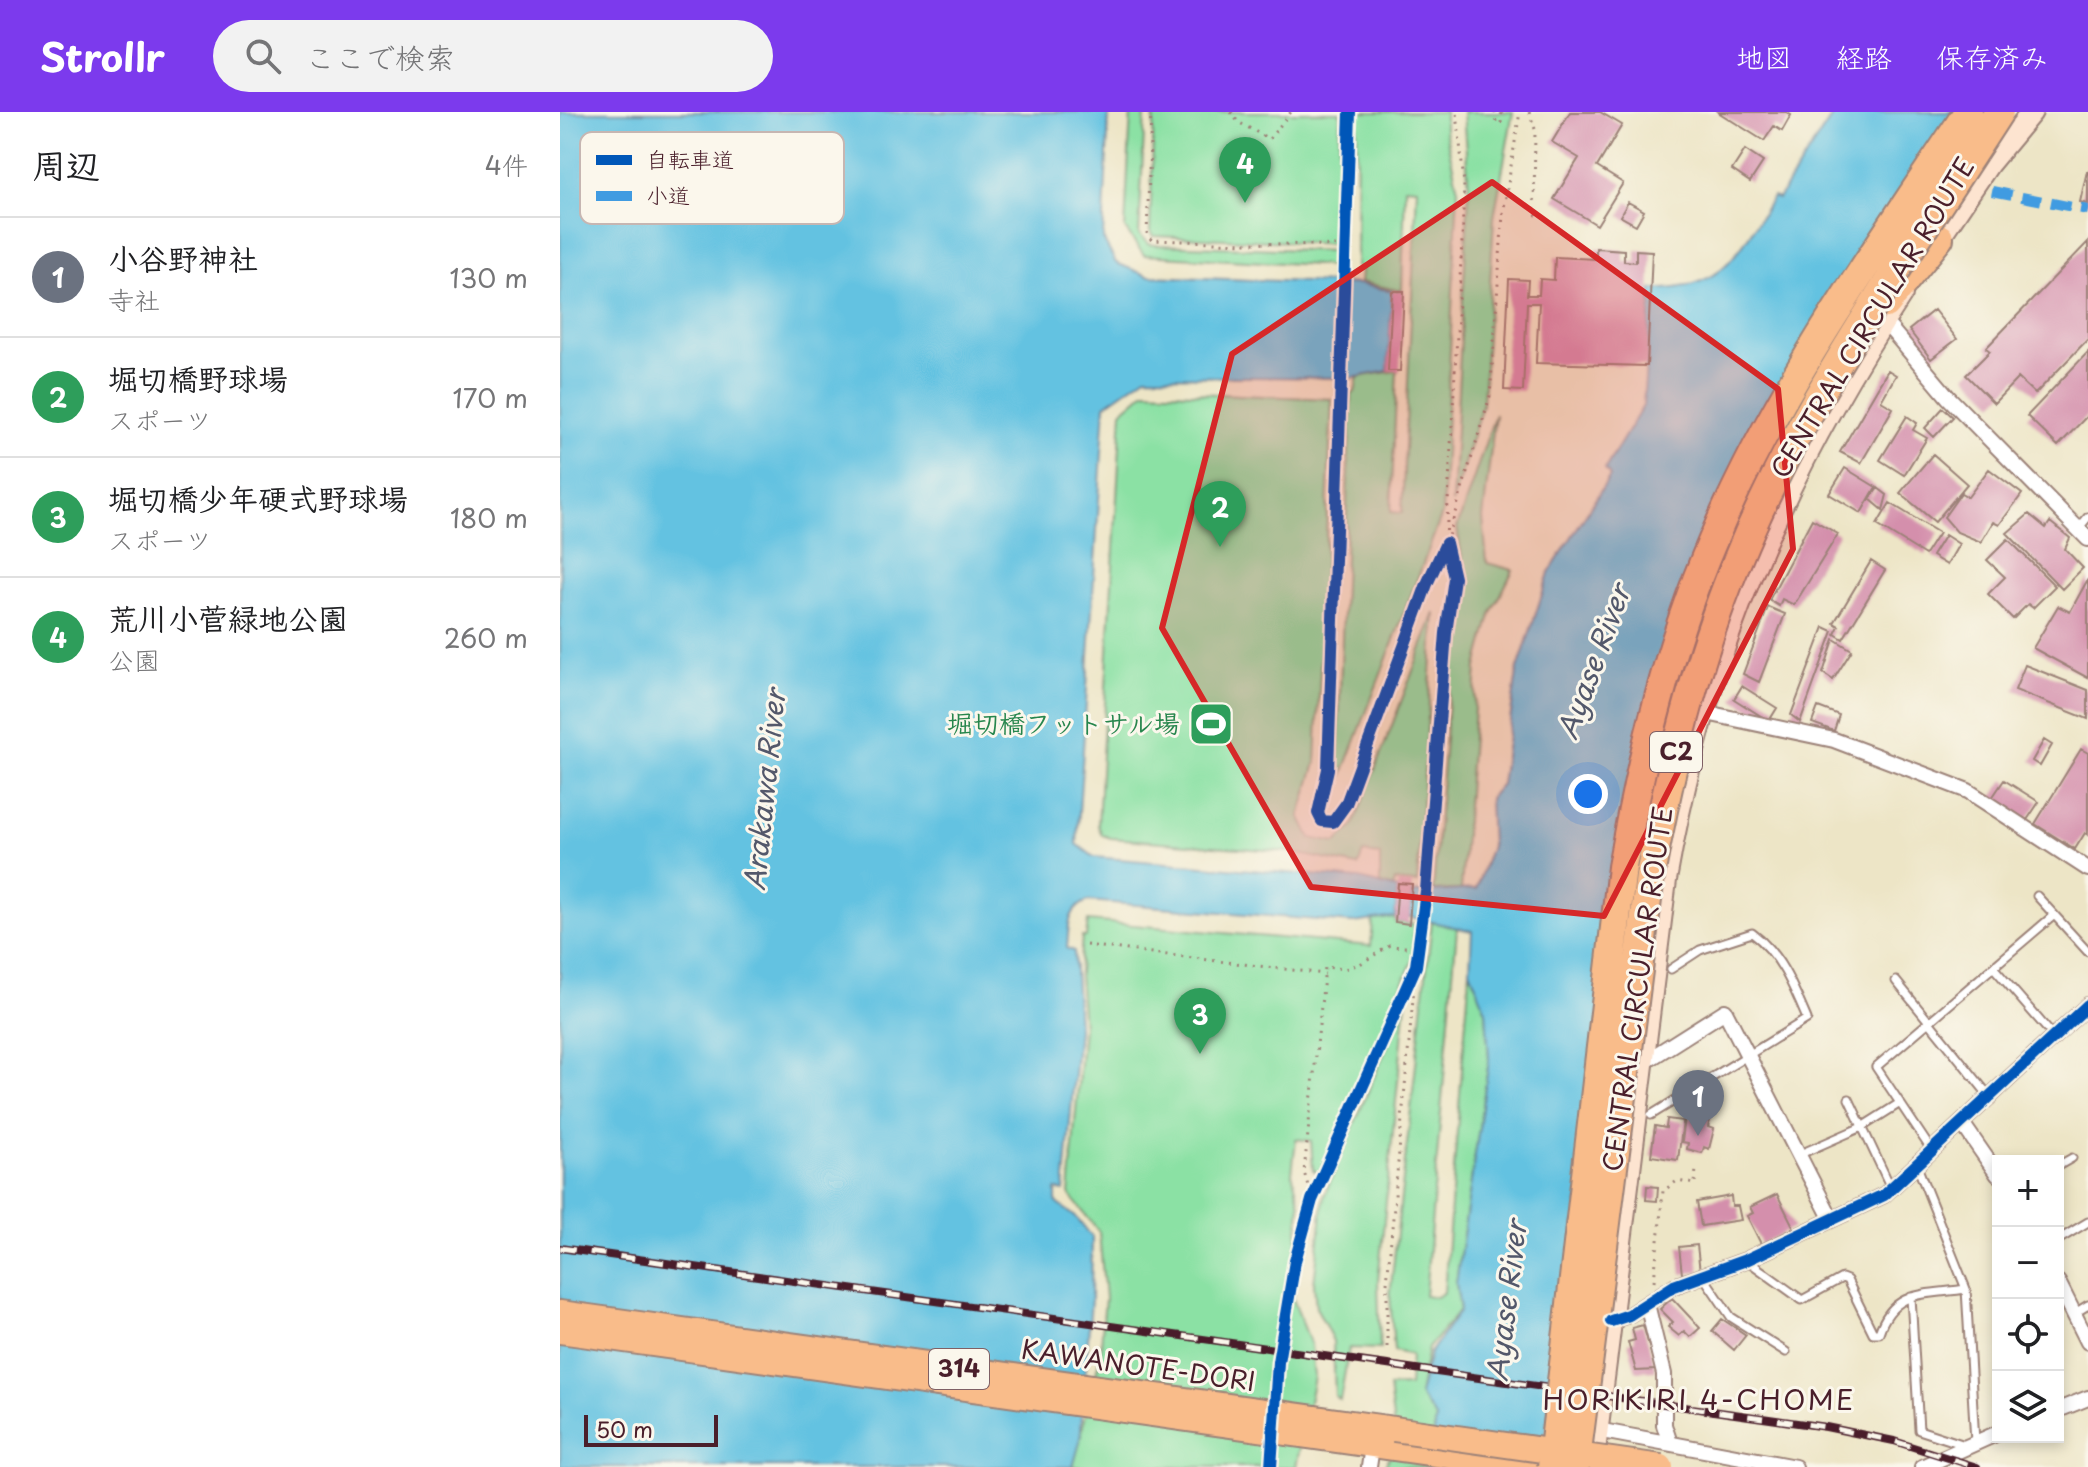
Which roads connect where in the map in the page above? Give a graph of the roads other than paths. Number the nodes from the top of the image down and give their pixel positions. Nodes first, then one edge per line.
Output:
1 (1968, 112) edge
2 (1999, 112) edge
3 (2013, 112) edge
4 (2023, 112) edge
5 (2032, 112) edge
6 (1989, 164) junction
7 (1939, 238) joint
8 (1875, 318) junction
9 (2085, 528) edge
10 (1702, 712) junction
11 (2088, 869) edge
12 (2037, 896) dead end
13 (2053, 916) junction
14 (2088, 952) edge
15 (1994, 968) junction
16 (1671, 969) dead end
17 (1896, 981) dead end
18 (2088, 1005) edge
19 (1931, 1024) junction
20 (2054, 1037) junction
21 (1748, 1055) junction
22 (1643, 1063) junction
23 (1990, 1097) junction
24 (1849, 1099) dead end
25 (1900, 1103) junction
26 (1596, 1106) junction
27 (1651, 1115) dead end
28 (1962, 1123) junction
29 (1862, 1127) junction
30 (1932, 1151) junction
31 (1798, 1155) junction
32 (2072, 1158) dead end
33 (2064, 1163) edge
34 (1916, 1165) junction
35 (1992, 1166) edge
36 (1892, 1189) junction
37 (1831, 1218) junction
38 (2088, 1222) edge
39 (2064, 1236) edge
40 (1746, 1260) junction
41 (1703, 1276) junction
42 (1966, 1289) junction
43 (2064, 1289) edge
44 (1911, 1297) junction
45 (1649, 1303) junction
46 (2081, 1309) edge
47 (560, 1313) edge
48 (1611, 1321) junction
49 (560, 1331) edge
50 (2088, 1342) edge
51 (1786, 1352) dead end
52 (2088, 1398) edge
53 (2064, 1408) edge
54 (1597, 1430) junction
55 (1992, 1435) edge
56 (1374, 1441) edge
57 (1670, 1443) junction
58 (1970, 1444) junction
59 (1787, 1466) edge
60 (1529, 1467) edge
61 (1552, 1467) edge
62 (1575, 1467) edge
63 (1593, 1467) edge
64 (1661, 1467) edge
65 (1922, 1467) edge

1 - 26 highway, CENTRAL CIRCULAR ROUTE / C2, bridge
2 - 8 highway, CENTRAL CIRCULAR ROUTE / C2, bridge
3 - 6 main road
4 - 8 highway, bridge
5 - 6 main road
6 - 7 main road
7 - 8 highway
8 - 9 street
8 - 10 main road
8 - 26 highway, bridge
8 - 62 highway, CENTRAL CIRCULAR ROUTE / C2, bridge
10 - 11 street
10 - 22 main road
12 - 13 lane
13 - 14 lane
13 - 15 lane
15 - 19 lane
15 - 20 lane
16 - 21 lane
17 - 19 lane
18 - 20 street
19 - 23 lane
19 - 25 lane
20 - 23 street
21 - 22 street
21 - 27 lane
21 - 31 street
22 - 48 main road
23 - 28 street
24 - 29 lane
25 - 29 lane
25 - 30 lane
26 - 61 highway, CENTRAL CIRCULAR ROUTE / C2, bridge
28 - 30 street
28 - 35 street
29 - 31 lane
29 - 36 lane
30 - 34 street
31 - 37 street
32 - 33 lane
34 - 36 street
34 - 42 lane
36 - 37 street
37 - 40 street
38 - 39 lane
40 - 41 street
40 - 44 lane
41 - 45 street
41 - 51 lane
42 - 44 lane
42 - 58 lane
43 - 46 street
44 - 58 lane
45 - 48 street
45 - 57 street
46 - 50 street
47 - 56 main road, KAWANOTE-DORI / 314
48 - 54 main road
49 - 56 main road, KAWANOTE-DORI / 314
52 - 53 street
54 - 57 street
54 - 63 main road
55 - 58 street
56 - 60 main road, KAWANOTE-DORI / 314
56 - 64 main road, KAWANOTE-DORI / 314, bridge
57 - 59 street
58 - 65 street

